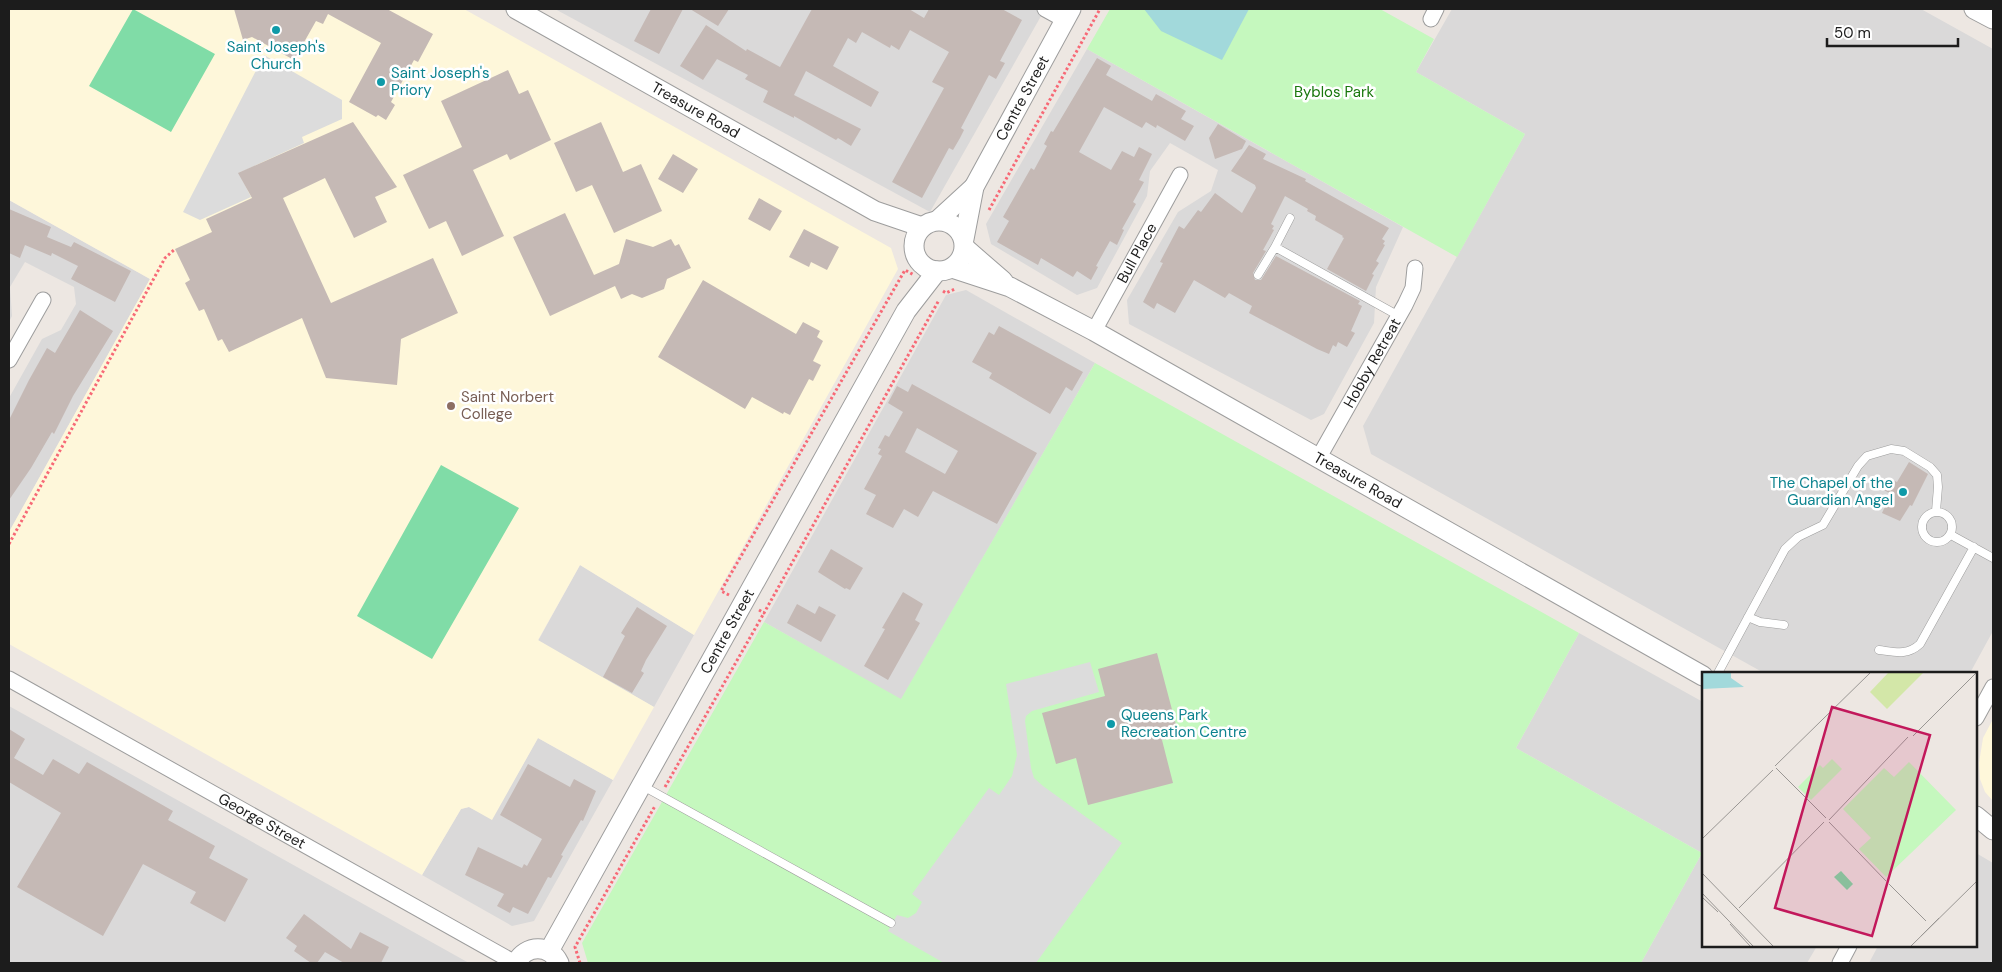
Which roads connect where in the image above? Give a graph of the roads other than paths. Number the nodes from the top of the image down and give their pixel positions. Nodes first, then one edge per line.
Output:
1 (516, 9) edge
2 (1045, 9) edge
3 (1974, 9) edge
4 (1068, 14) edge
5 (1993, 19) edge
6 (1180, 175) dead end
7 (974, 187) junction
8 (1290, 218) dead end
9 (924, 231) junction
10 (964, 243) junction
11 (1275, 247) junction
12 (1415, 268) dead end
13 (945, 269) junction
14 (1258, 275) dead end
15 (1010, 287) junction
16 (43, 300) dead end
17 (1399, 316) junction
18 (1094, 331) junction
19 (9, 360) edge
20 (1319, 457) junction
21 (1936, 511) junction
22 (1951, 535) junction
23 (1974, 547) junction
24 (1993, 558) edge
25 (1748, 617) junction
26 (1784, 625) dead end
27 (1879, 650) dead end
28 (1719, 672) edge
29 (1702, 675) edge
30 (9, 679) edge
31 (1993, 687) edge
32 (1977, 716) edge
33 (641, 785) junction
34 (1977, 817) edge
35 (1977, 830) edge
36 (1993, 830) edge
37 (1993, 838) edge
38 (891, 923) dead end
39 (1848, 947) edge
40 (554, 957) edge
41 (516, 963) edge
42 (1840, 963) edge

1 - 9 street, Treasure Road
2 - 4 street
3 - 5 street
4 - 7 street, Centre Street
6 - 18 street, Bull Place
7 - 9 street, Centre Street
7 - 10 street, Centre Street
8 - 11 lane
9 - 10 street
9 - 13 street
10 - 13 street
10 - 15 street, Treasure Road
11 - 14 lane
11 - 17 lane
12 - 17 street, Hobby Retreat
13 - 15 street, Treasure Road
13 - 33 street, Centre Street
15 - 18 street, Treasure Road
16 - 19 street
17 - 20 street, Hobby Retreat
18 - 20 street, Treasure Road
20 - 29 street, Treasure Road
21 - 22 lane
21 - 22 lane
21 - 25 lane
22 - 23 lane
23 - 24 lane
23 - 27 lane
25 - 26 lane
25 - 28 lane
30 - 41 street, George Street
31 - 32 street
33 - 38 lane
33 - 40 street, Centre Street
34 - 36 street
35 - 37 street
39 - 42 street
40 - 41 street

